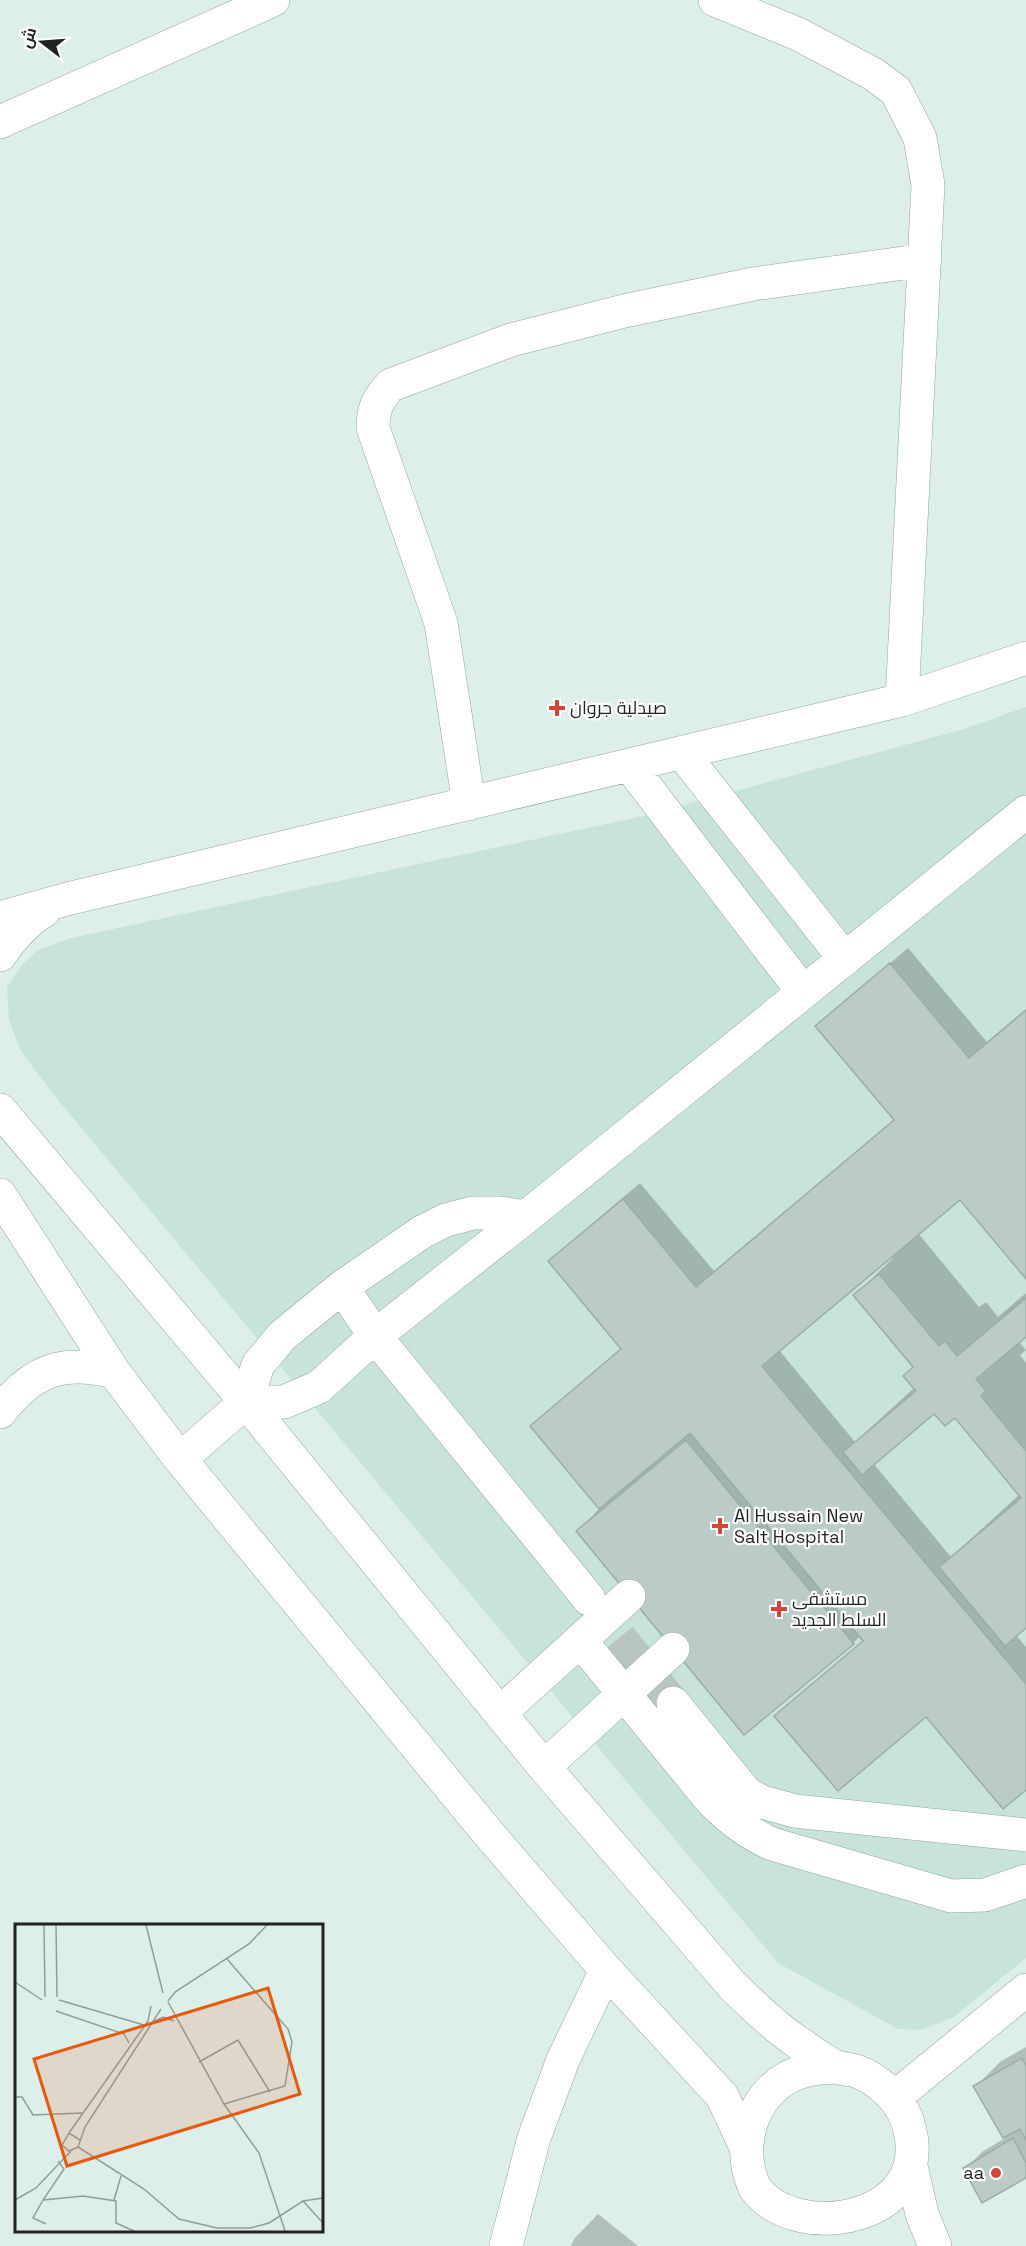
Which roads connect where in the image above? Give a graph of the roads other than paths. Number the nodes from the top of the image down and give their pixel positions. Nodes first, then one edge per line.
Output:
1 (273, 0) edge
2 (715, 0) edge
3 (0, 122) edge
4 (925, 260) junction
5 (1026, 658) edge
6 (902, 700) junction
7 (682, 753) junction
8 (630, 766) junction
9 (469, 804) junction
10 (1025, 815) edge
11 (67, 899) junction
12 (1, 917) edge
13 (0, 955) edge
14 (845, 959) junction
15 (803, 992) junction
16 (0, 1110) edge
17 (0, 1195) edge
18 (526, 1217) junction
19 (342, 1287) junction
20 (375, 1336) junction
21 (114, 1372) junction
22 (246, 1402) junction
23 (0, 1412) edge
24 (180, 1459) junction
25 (629, 1596) dead end
26 (590, 1599) tunnel mouth
27 (580, 1640) junction
28 (673, 1649) dead end
29 (623, 1692) junction
30 (673, 1702) tunnel mouth
31 (500, 1713) junction
32 (543, 1767) junction
33 (1026, 1835) edge
34 (1026, 1881) edge
35 (606, 1970) junction
36 (1026, 1990) edge
37 (835, 2067) junction
38 (894, 2098) junction
39 (745, 2145) junction
40 (911, 2166) junction
41 (506, 2246) edge
42 (934, 2246) edge

1 - 3 street
2 - 4 street
4 - 6 street
4 - 9 street
5 - 6 street
6 - 7 street
7 - 8 street
7 - 14 street
8 - 9 street
8 - 15 street
9 - 11 street
10 - 14 street
11 - 12 street
11 - 13 street
14 - 15 street
15 - 18 street
16 - 22 street
17 - 21 street
18 - 19 street
18 - 20 street
19 - 20 street
19 - 22 street
20 - 22 street
20 - 26 street
21 - 23 street
21 - 24 street
22 - 24 street
22 - 31 street
24 - 35 street
25 - 27 street
27 - 29 street
27 - 31 street
28 - 29 street
29 - 32 street
29 - 34 street
30 - 33 street
31 - 32 street
32 - 37 street
35 - 39 street
35 - 41 street
36 - 38 street
37 - 38 street
37 - 39 street
38 - 40 street
39 - 40 street
40 - 42 street

